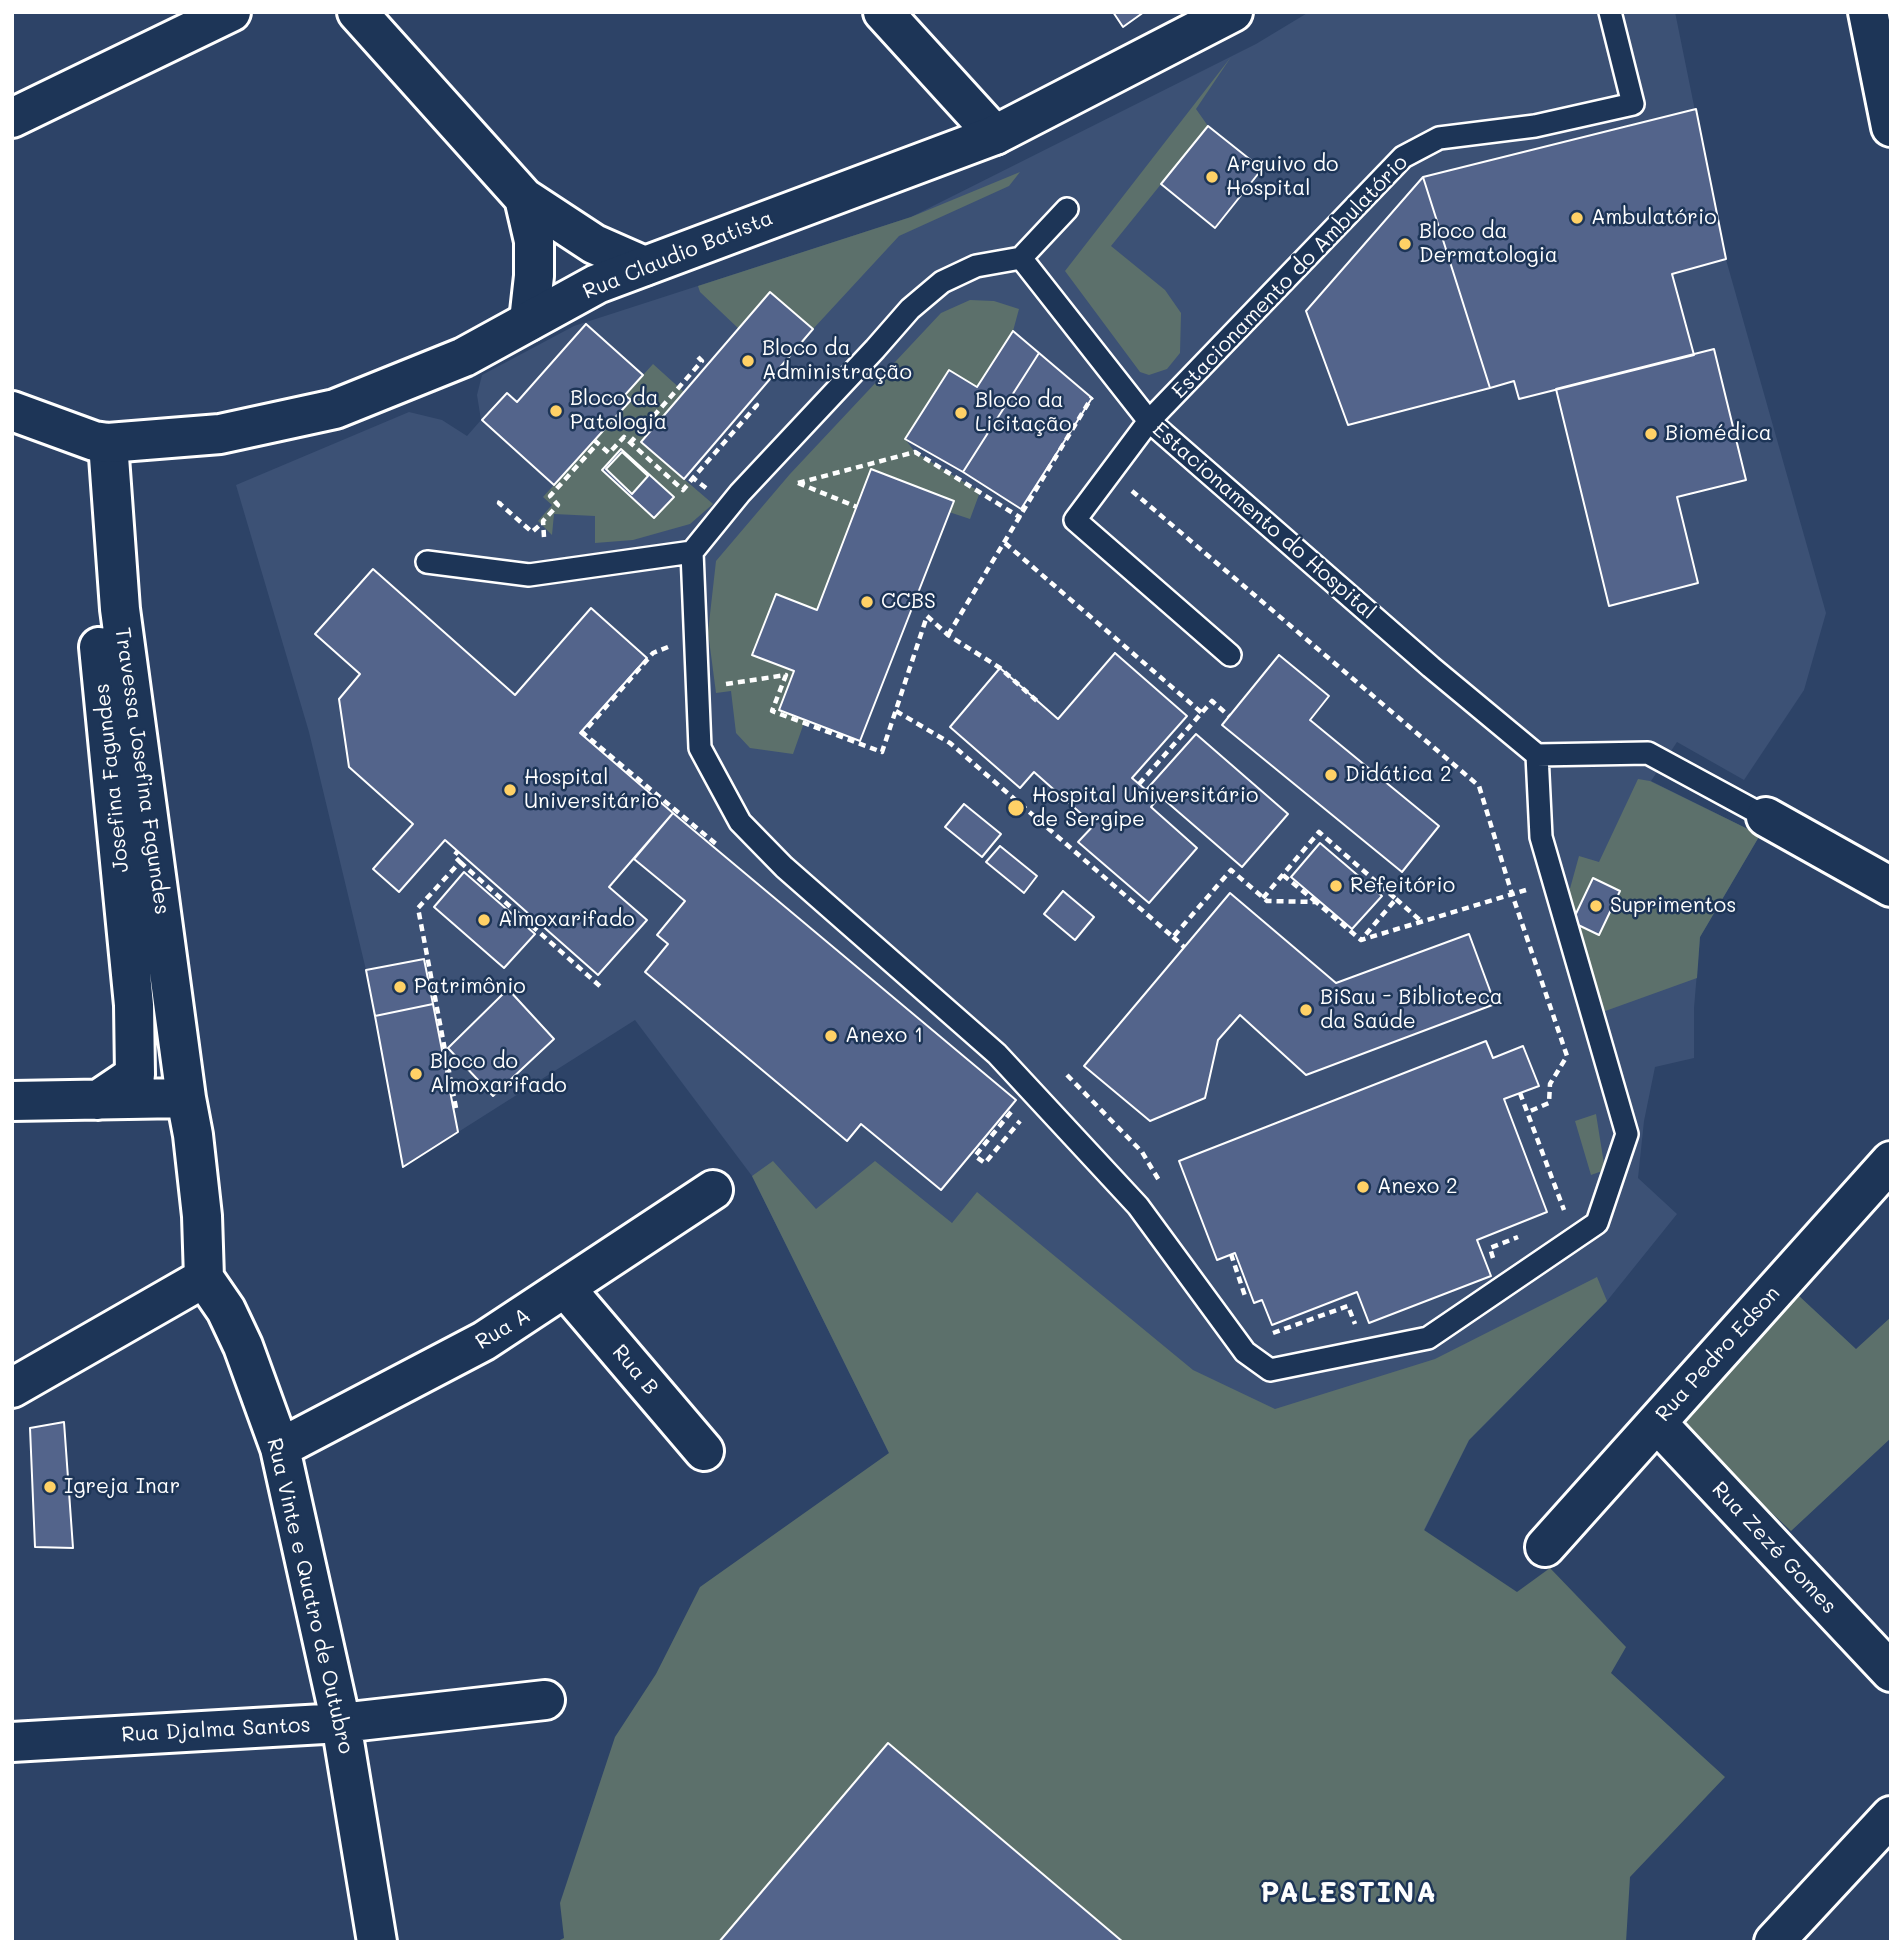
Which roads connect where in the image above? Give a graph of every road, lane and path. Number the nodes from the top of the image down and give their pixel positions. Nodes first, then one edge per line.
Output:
1 (231, 12) edge
2 (357, 12) edge
3 (883, 12) edge
4 (1233, 12) edge
5 (1610, 12) edge
6 (1868, 12) edge
7 (12, 118) edge
8 (1891, 127) edge
9 (995, 135) junction
10 (524, 198) junction
11 (1067, 209) dead end
12 (1021, 258) junction
13 (645, 266) junction
14 (529, 321) junction
15 (698, 357) dead end
16 (1085, 387) dead end
17 (751, 401) dead end
18 (12, 411) edge
19 (1149, 421) junction
20 (97, 440) junction
21 (630, 443) junction
22 (773, 457) junction
23 (693, 478) junction
24 (797, 483) junction
25 (1132, 491) dead end
26 (500, 501) dead end
27 (728, 507) junction
28 (857, 507) dead end
29 (1021, 518) junction
30 (543, 521) junction
31 (544, 537) dead end
32 (1005, 543) junction
33 (692, 552) junction
34 (427, 562) dead end
35 (948, 635) junction
36 (676, 647) dead end
37 (1230, 655) dead end
38 (698, 688) junction
39 (1037, 701) dead end
40 (896, 711) junction
41 (1202, 713) junction
42 (1229, 716) dead end
43 (591, 724) dead end
44 (1537, 755) junction
45 (1139, 784) dead end
46 (1766, 817) joint
47 (458, 851) dead end
48 (460, 862) junction
49 (1283, 875) junction
50 (1553, 881) junction
51 (1891, 887) edge
52 (1512, 894) junction
53 (1263, 898) junction
54 (1396, 900) junction
55 (1316, 902) junction
56 (1422, 922) junction
57 (1173, 937) junction
58 (1361, 940) junction
59 (1184, 947) dead end
60 (602, 988) dead end
61 (1520, 1093) dead end
62 (186, 1098) junction
63 (98, 1100) junction
64 (12, 1101) edge
65 (456, 1108) dead end
66 (1014, 1108) dead end
67 (1528, 1112) junction
68 (1024, 1116) dead end
69 (1891, 1161) edge
70 (713, 1191) dead end
71 (1567, 1219) dead end
72 (1528, 1233) dead end
73 (1231, 1254) dead end
74 (1497, 1269) dead end
75 (204, 1278) junction
76 (566, 1289) junction
77 (1248, 1303) dead end
78 (1356, 1326) dead end
79 (1273, 1333) dead end
80 (12, 1388) edge
81 (1657, 1423) junction
82 (280, 1447) junction
83 (704, 1451) dead end
84 (1545, 1547) dead end
85 (1891, 1672) edge
86 (545, 1700) dead end
87 (341, 1723) junction
88 (12, 1742) edge
89 (1891, 1816) edge
90 (377, 1942) edge
91 (1774, 1942) edge

1 - 7 street
2 - 10 street
3 - 9 street
4 - 9 street, Rua Claudio Batista
5 - 19 lane, Estacionamento do Ambulatório
6 - 8 street
9 - 13 street, Rua Claudio Batista
10 - 13 street
10 - 14 street
11 - 12 lane
12 - 19 lane, Estacionamento do Hospital
12 - 22 lane
13 - 14 street, Rua Claudio Batista
14 - 20 street, Rua Claudio Batista
15 - 21 path
16 - 29 path
17 - 23 path
18 - 20 street
19 - 37 lane
19 - 44 lane, Estacionamento do Hospital
20 - 62 street, Travessa Josefina Fagundes
20 - 63 street, Josefina Fagundes
21 - 23 path
21 - 30 path
22 - 24 path
22 - 27 lane
23 - 27 path
24 - 28 path
24 - 29 path
25 - 52 path
26 - 30 path
27 - 33 lane
29 - 32 path
30 - 31 path
32 - 35 path
32 - 41 path
33 - 34 lane
33 - 38 lane
35 - 39 path
35 - 40 path
36 - 43 path
38 - 40 path
38 - 50 lane
40 - 57 path
41 - 42 path
41 - 45 path
44 - 46 lane
44 - 50 lane
46 - 51 street
47 - 48 path
48 - 60 path
48 - 65 path
49 - 53 path
49 - 54 path
49 - 55 path
50 - 52 path
52 - 56 path
52 - 67 path
53 - 55 path
53 - 57 path
54 - 56 path
54 - 58 path
55 - 58 path
56 - 58 path
57 - 59 path
61 - 67 path
62 - 63 street
62 - 75 street
63 - 64 street
66 - 68 path
67 - 71 path
69 - 81 street, Rua Pedro Edson
70 - 76 street, Rua A
72 - 74 path
73 - 77 path
75 - 80 street
75 - 82 street, Rua Vinte e Quatro de Outubro
76 - 82 street, Rua A
76 - 83 street, Rua B
78 - 79 path
81 - 84 street, Rua Pedro Edson
81 - 85 street, Rua Zezé Gomes
82 - 87 street, Rua Vinte e Quatro de Outubro
86 - 87 street, Rua Djalma Santos
87 - 88 street, Rua Djalma Santos
87 - 90 street, Rua Vinte e Quatro de Outubro
89 - 91 street

